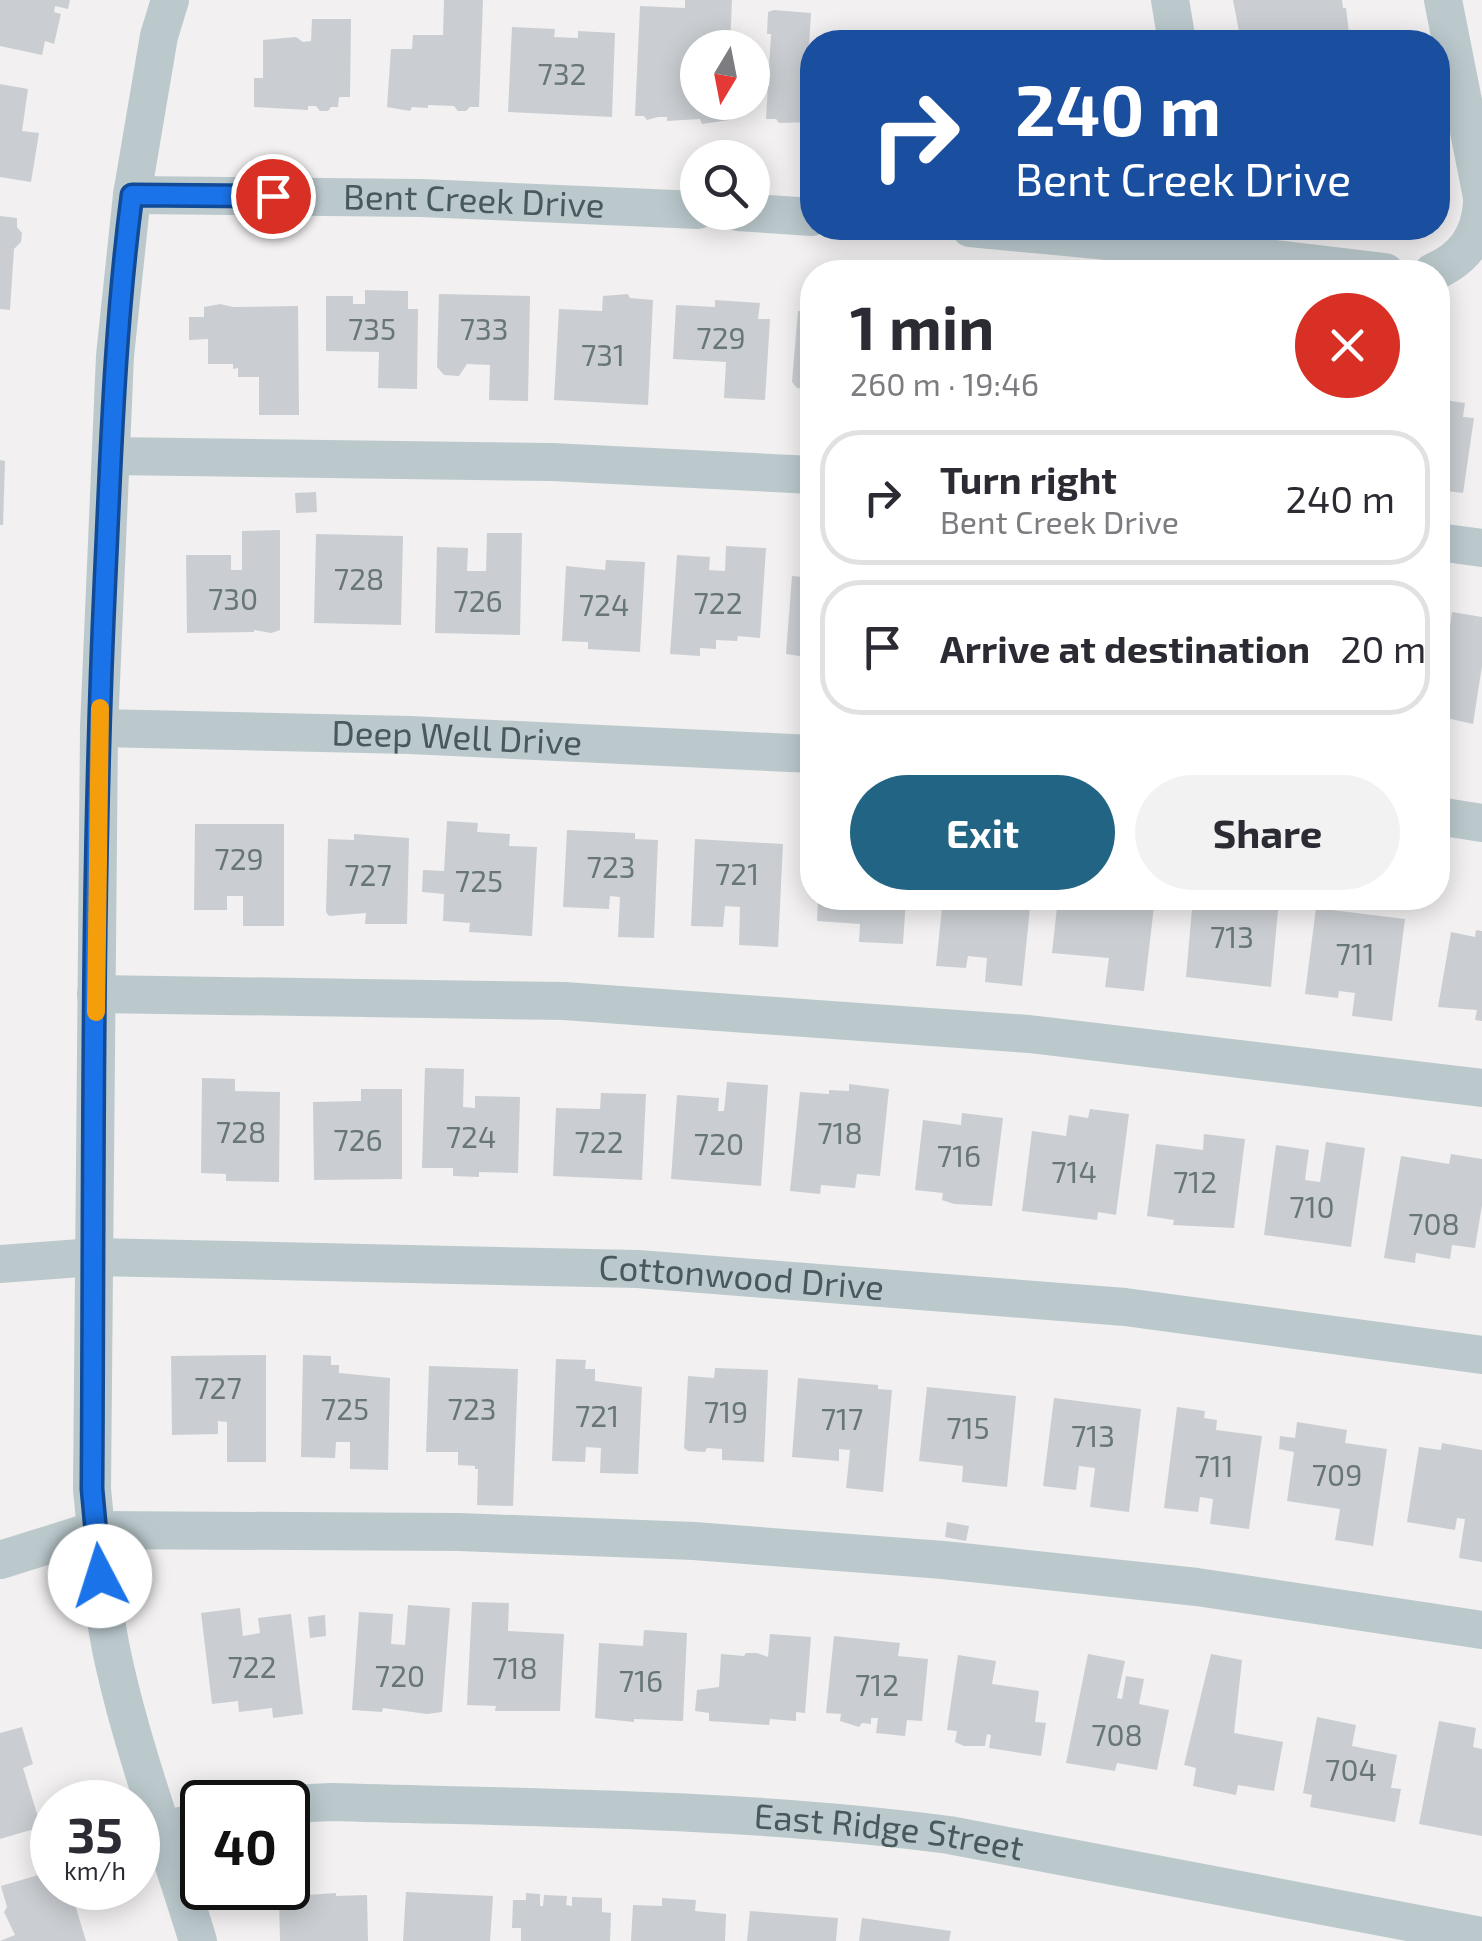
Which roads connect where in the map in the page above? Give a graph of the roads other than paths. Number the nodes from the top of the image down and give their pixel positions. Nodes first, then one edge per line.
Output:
1 (170, 0) edge
2 (1170, 0) edge
3 (1443, 0) edge
4 (1175, 30) edge
5 (1449, 30) edge
6 (1450, 36) edge
7 (132, 195) junction
8 (1482, 200) edge
9 (680, 209) edge
10 (770, 214) edge
11 (800, 216) edge
12 (1204, 240) edge
13 (1317, 260) edge
14 (1450, 262) edge
15 (111, 456) junction
16 (800, 474) edge
17 (1450, 544) edge
18 (1482, 548) edge
19 (99, 728) junction
20 (800, 753) edge
21 (1450, 818) edge
22 (1482, 823) edge
23 (96, 994) junction
24 (1482, 1088) edge
25 (94, 1257) junction
26 (0, 1264) edge
27 (1482, 1355) edge
28 (96, 1530) junction
29 (0, 1560) edge
30 (1482, 1630) edge
31 (310, 1803) edge
32 (180, 1827) edge
33 (164, 1830) junction
34 (1336, 1924) edge
35 (1482, 1936) edge
36 (198, 1941) edge

1 - 7 street
2 - 4 street
3 - 5 street
6 - 8 street
7 - 9 street, Bent Creek Drive
7 - 15 street
8 - 14 street
10 - 11 street
12 - 13 street
15 - 16 street
15 - 19 street
17 - 18 street
19 - 20 street, Deep Well Drive
19 - 23 street
21 - 22 street
23 - 24 street
23 - 25 street
25 - 26 street, Cottonwood Drive
25 - 27 street, Cottonwood Drive
25 - 28 street
28 - 29 street
28 - 30 street
28 - 33 street
31 - 34 street, East Ridge Street
32 - 33 street
33 - 36 street
34 - 35 street, East Ridge Street

